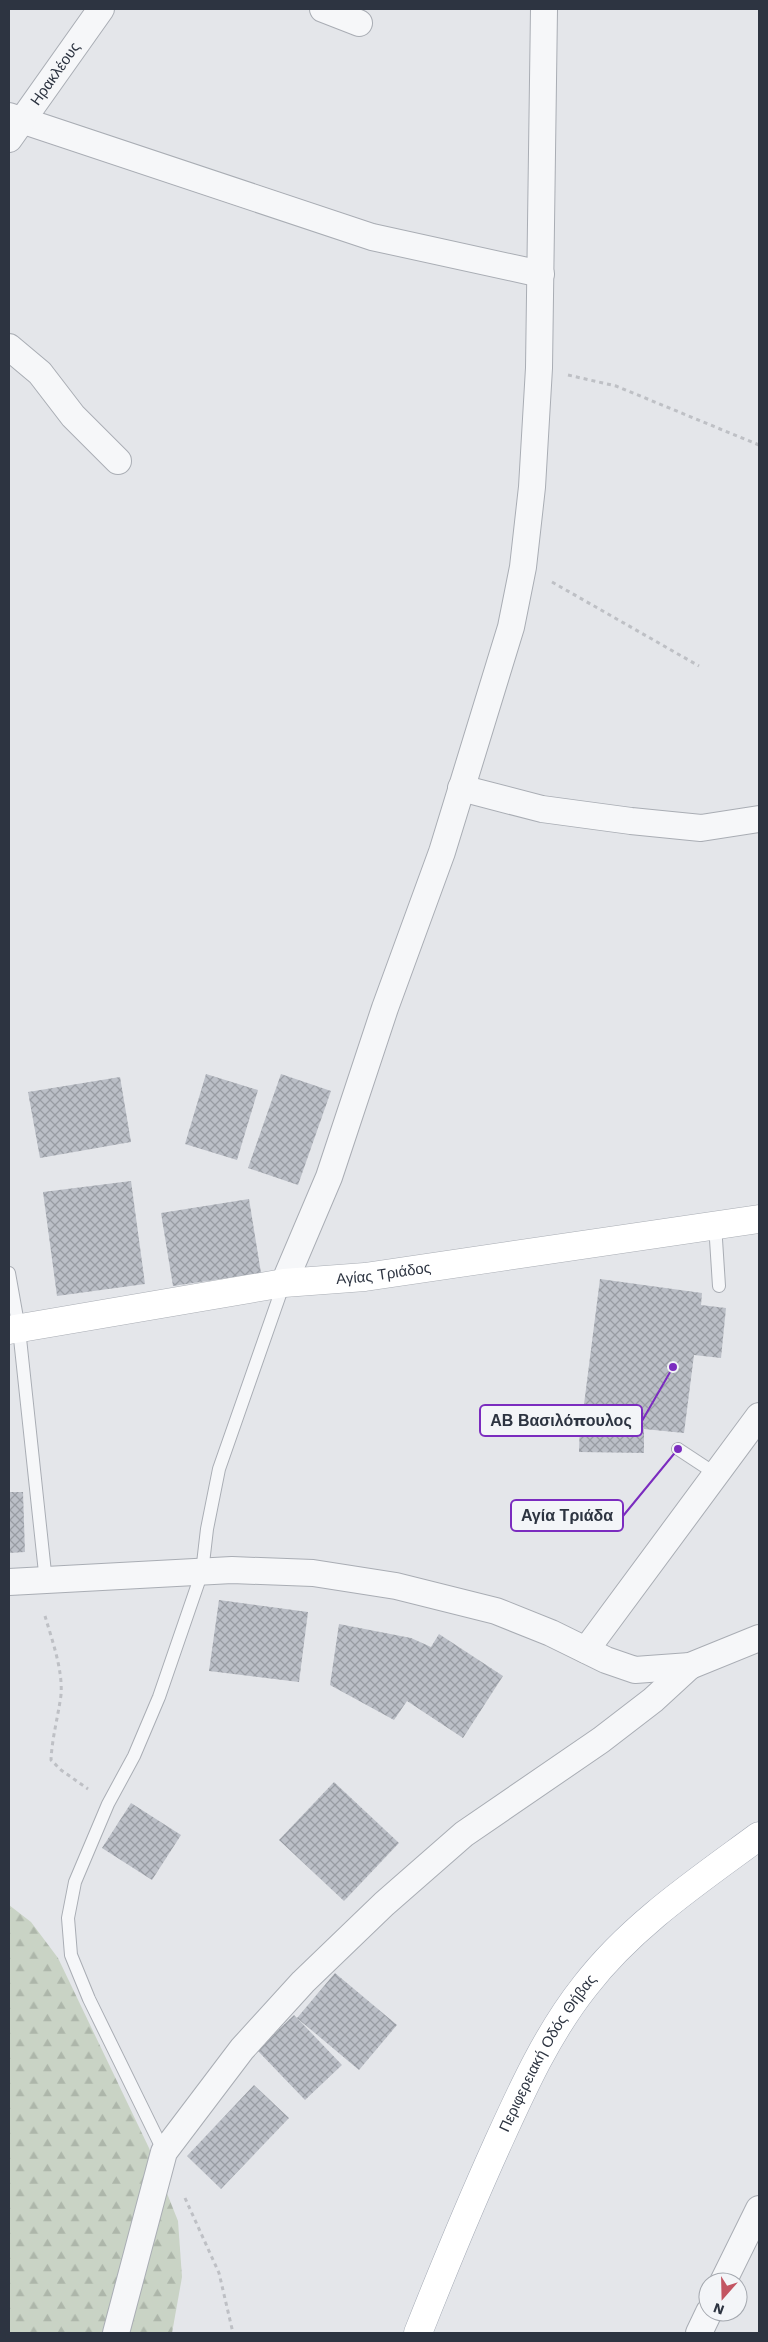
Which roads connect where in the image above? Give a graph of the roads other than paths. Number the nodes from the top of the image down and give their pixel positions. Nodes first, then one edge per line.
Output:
1 (101, 9) edge
2 (323, 9) edge
3 (544, 9) edge
4 (359, 23) dead end
5 (14, 125) edge
6 (541, 274) junction
7 (9, 347) edge
8 (118, 461) dead end
9 (461, 788) junction
10 (759, 819) edge
11 (759, 1219) edge
12 (715, 1224) junction
13 (9, 1273) edge
14 (284, 1283) junction
15 (719, 1286) dead end
16 (14, 1329) edge
17 (759, 1416) edge
18 (678, 1449) dead end
19 (716, 1474) junction
20 (202, 1572) junction
21 (9, 1582) edge
22 (46, 1582) junction
23 (759, 1638) edge
24 (586, 1650) junction
25 (690, 1666) junction
26 (759, 1836) edge
27 (164, 2152) junction
28 (759, 2209) edge
29 (729, 2272) edge
30 (116, 2333) edge
31 (418, 2333) edge

1 - 5 street, Ηρακλέους
2 - 4 street
3 - 6 street
5 - 6 street
6 - 9 street
7 - 8 street
9 - 10 street
9 - 14 street
11 - 12 street, Αγίας Τριάδος
12 - 14 street, Αγίας Τριάδος
12 - 15 lane
13 - 16 lane
14 - 16 street, Αγίας Τριάδος
14 - 20 lane
16 - 22 lane
17 - 19 street
18 - 19 lane
19 - 24 street
20 - 22 street
20 - 24 street
20 - 27 lane
21 - 22 street
23 - 25 street
24 - 25 street
25 - 27 street
26 - 31 street, Περιφερειακή Οδός Θήβας
27 - 30 street
28 - 29 street

